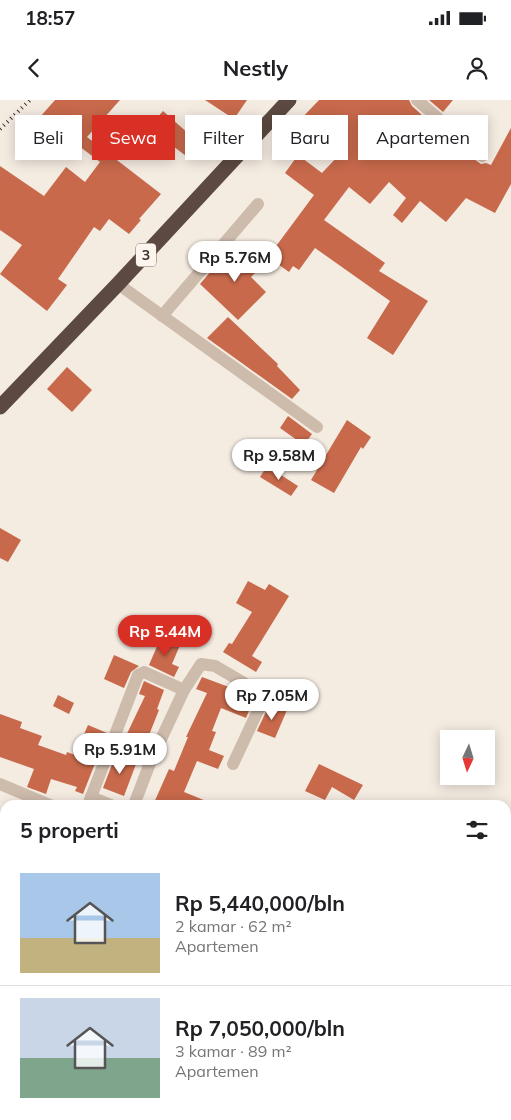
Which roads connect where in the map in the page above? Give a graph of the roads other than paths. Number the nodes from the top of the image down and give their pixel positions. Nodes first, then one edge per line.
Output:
1 (289, 100) edge
2 (418, 100) edge
3 (435, 115) edge
4 (258, 204) dead end
5 (118, 284) junction
6 (162, 316) junction
7 (0, 407) edge
8 (317, 427) dead end
9 (184, 690) junction
10 (112, 743) junction
11 (150, 763) junction
12 (233, 764) dead end
13 (0, 784) edge
14 (39, 800) edge
15 (90, 800) edge
16 (136, 800) edge

1 - 5 highway, 3
2 - 3 street
4 - 6 street
5 - 6 street
5 - 7 highway, 3
6 - 8 street
9 - 10 street
9 - 11 street
9 - 12 street
10 - 11 street
10 - 15 street
11 - 16 street
13 - 14 street

